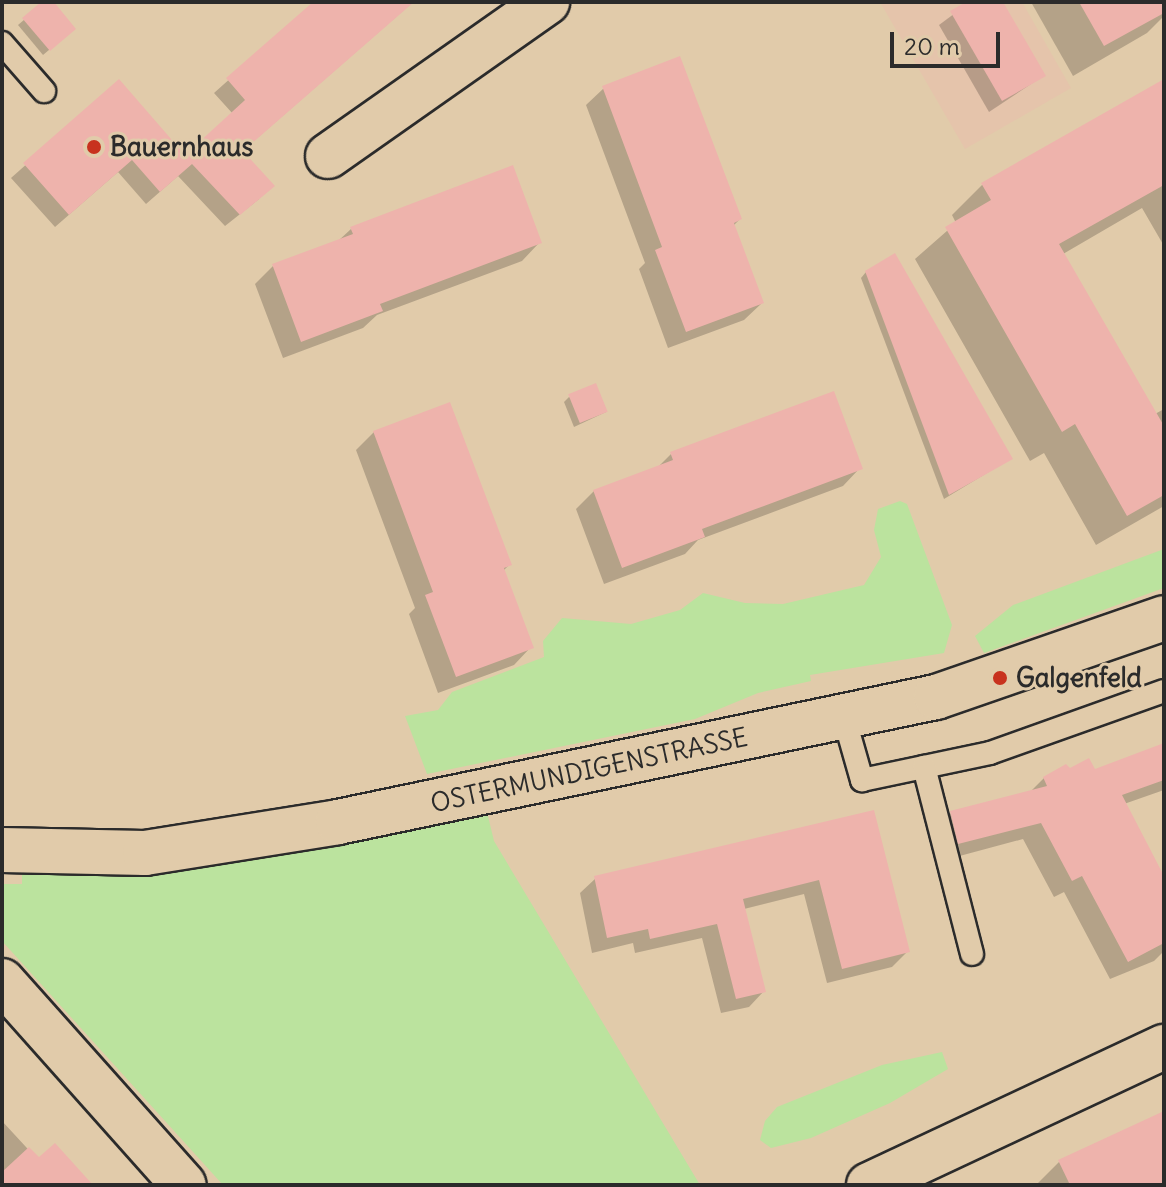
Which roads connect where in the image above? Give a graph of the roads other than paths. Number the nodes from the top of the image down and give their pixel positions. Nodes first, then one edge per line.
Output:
1 (547, 2) edge
2 (2, 43) edge
3 (44, 91) dead end
4 (328, 156) dead end
5 (1164, 618) edge
6 (1164, 691) edge
7 (844, 717) junction
8 (924, 767) junction
9 (2, 850) edge
10 (972, 954) dead end
11 (2, 981) edge
12 (1164, 1047) edge
13 (184, 1185) edge
14 (869, 1185) edge

1 - 4 main road
2 - 3 lane
5 - 7 main road, OSTERMUNDIGENSTRASSE
6 - 8 lane
7 - 8 lane
7 - 9 main road, OSTERMUNDIGENSTRASSE
8 - 10 lane
11 - 13 main road
12 - 14 main road

